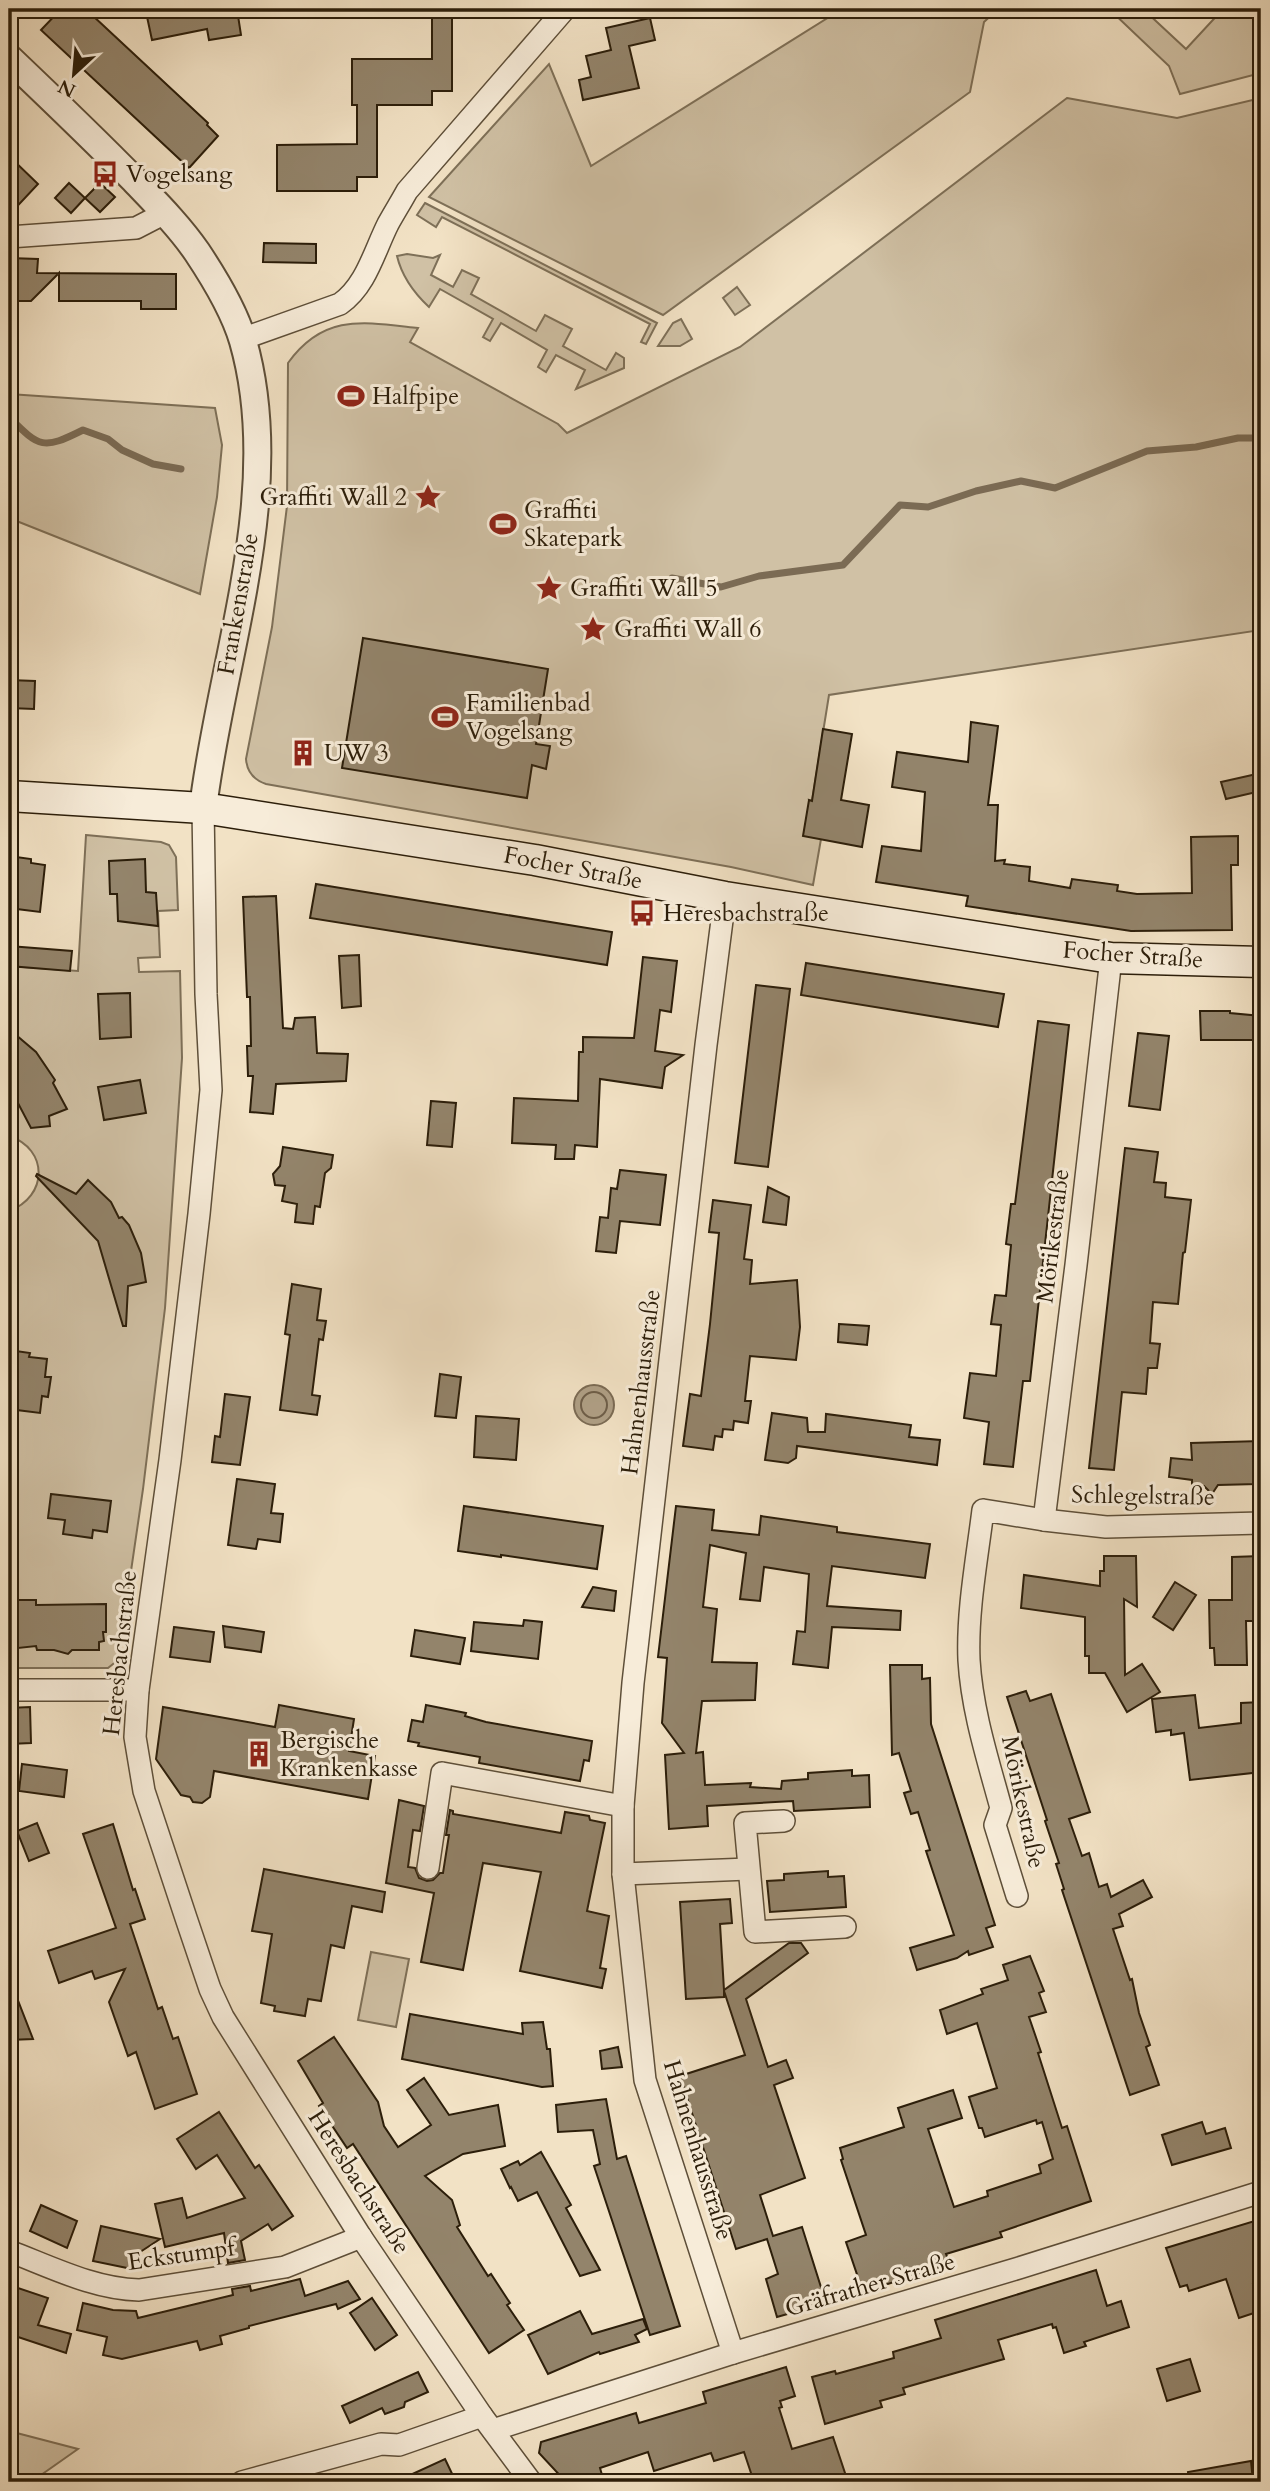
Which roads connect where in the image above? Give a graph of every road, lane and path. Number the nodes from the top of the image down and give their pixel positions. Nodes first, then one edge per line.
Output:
1 (565, 9) edge
2 (9, 58) edge
3 (165, 213) junction
4 (9, 237) edge
5 (242, 339) junction
6 (9, 796) edge
7 (203, 808) junction
8 (725, 897) junction
9 (1111, 958) junction
10 (1261, 962) edge
11 (983, 1510) joint
12 (1044, 1520) junction
13 (1261, 1523) edge
14 (9, 1690) edge
15 (138, 1690) junction
16 (623, 1806) junction
17 (784, 1821) dead end
18 (428, 1868) dead end
19 (748, 1869) junction
20 (623, 1874) junction
21 (1017, 1896) dead end
22 (845, 1927) dead end
23 (1261, 2192) edge
24 (362, 2237) junction
25 (9, 2251) edge
26 (733, 2353) junction
27 (488, 2423) junction
28 (242, 2482) edge
29 (531, 2482) edge

1 - 5 street
2 - 3 street, Frankenstraße
3 - 4 street
3 - 5 street, Frankenstraße
5 - 7 street, Frankenstraße
6 - 7 main road, Focher Straße
7 - 8 main road, Focher Straße
7 - 15 street, Heresbachstraße
8 - 9 main road, Focher Straße
8 - 16 street, Hahnenhausstraße
9 - 10 main road, Focher Straße
9 - 12 street, Mörikestraße
11 - 12 street, Schlegelstraße
11 - 21 street, Mörikestraße
12 - 13 street, Schlegelstraße
14 - 15 street
15 - 24 street, Heresbachstraße
16 - 18 street
16 - 20 street, Hahnenhausstraße
17 - 19 street
19 - 20 street
19 - 22 street
20 - 26 street, Hahnenhausstraße
23 - 26 street, Gräfrather Straße
24 - 25 street, Eckstumpf
24 - 27 street, Heresbachstraße
26 - 27 street, Gräfrather Straße
27 - 28 street
27 - 29 street, Heresbachstraße

